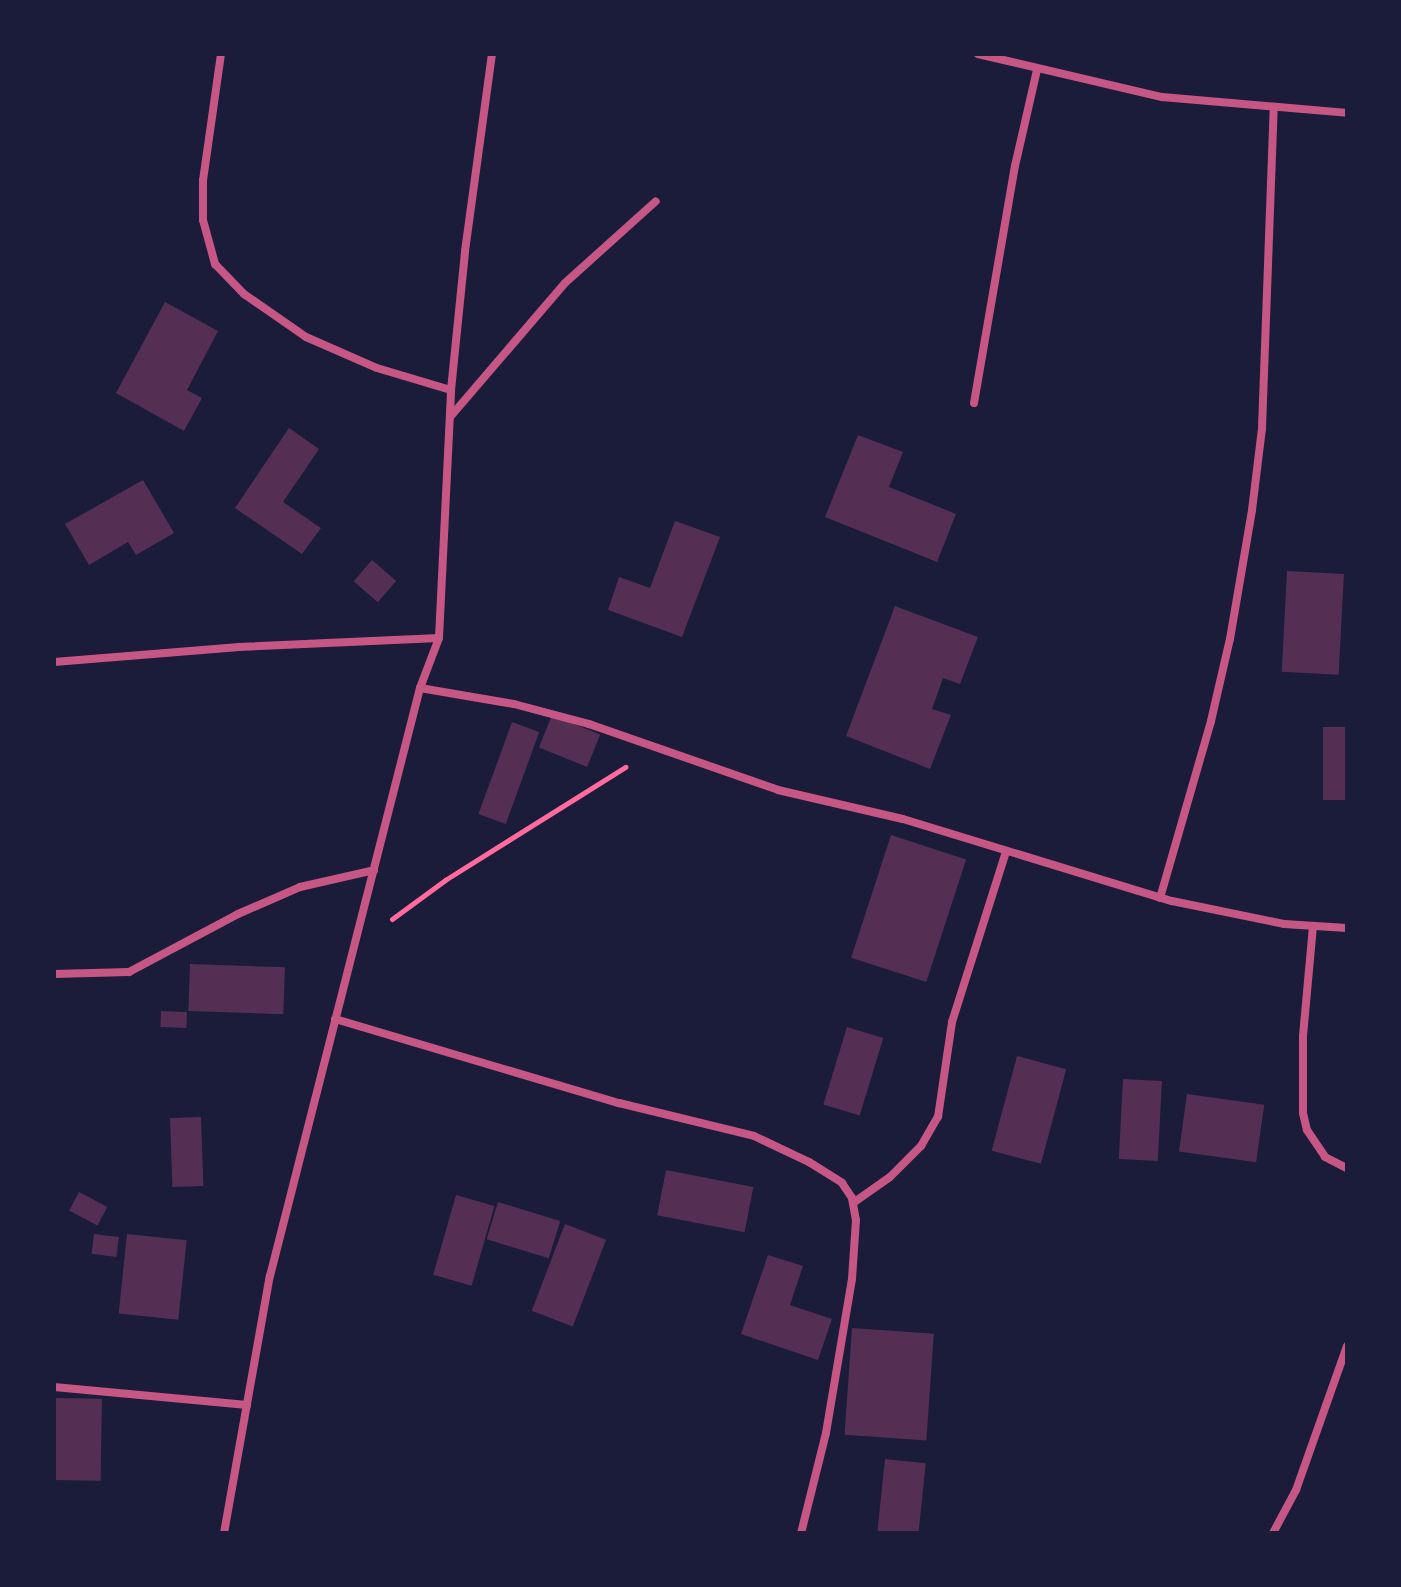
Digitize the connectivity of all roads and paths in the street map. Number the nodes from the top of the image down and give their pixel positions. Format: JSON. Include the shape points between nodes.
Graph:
{"nodes":[{"id":1,"x":221,"y":54,"type":"edge"},
{"id":2,"x":492,"y":54,"type":"edge"},
{"id":3,"x":978,"y":54,"type":"edge"},
{"id":4,"x":1037,"y":70,"type":"junction"},
{"id":5,"x":1274,"y":107,"type":"junction"},
{"id":6,"x":1347,"y":113,"type":"edge"},
{"id":7,"x":656,"y":201,"type":"dead end"},
{"id":8,"x":451,"y":390,"type":"junction"},
{"id":9,"x":974,"y":403,"type":"dead end"},
{"id":10,"x":451,"y":416,"type":"junction"},
{"id":11,"x":439,"y":638,"type":"junction"},
{"id":12,"x":54,"y":662,"type":"edge"},
{"id":13,"x":420,"y":688,"type":"junction"},
{"id":14,"x":655,"y":749,"type":"junction"},
{"id":15,"x":1006,"y":852,"type":"junction"},
{"id":16,"x":374,"y":870,"type":"junction"},
{"id":17,"x":1160,"y":898,"type":"junction"},
{"id":18,"x":1313,"y":926,"type":"junction"},
{"id":19,"x":1347,"y":928,"type":"edge"},
{"id":20,"x":353,"y":949,"type":"junction"},
{"id":21,"x":54,"y":974,"type":"edge"},
{"id":22,"x":335,"y":1019,"type":"junction"},
{"id":23,"x":1347,"y":1168,"type":"edge"},
{"id":24,"x":853,"y":1203,"type":"junction"},
{"id":25,"x":1347,"y":1346,"type":"edge"},
{"id":26,"x":54,"y":1387,"type":"edge"},
{"id":27,"x":247,"y":1405,"type":"junction"},
{"id":28,"x":224,"y":1533,"type":"edge"},
{"id":29,"x":801,"y":1533,"type":"edge"},
{"id":30,"x":1273,"y":1533,"type":"edge"}],
"edges":[{"from":1,"to":8,"type":"street","via":[[203,180],[203,220],[215,264],[244,294],[306,337],[377,368]]},
{"from":2,"to":8,"type":"street"},
{"from":3,"to":4,"type":"street"},
{"from":4,"to":5,"type":"street","via":[[1162,97]]},
{"from":4,"to":9,"type":"street"},
{"from":5,"to":6,"type":"street"},
{"from":5,"to":17,"type":"street","via":[[1262,428],[1252,510],[1211,721]]},
{"from":7,"to":10,"type":"street","via":[[565,283]]},
{"from":8,"to":10,"type":"street"},
{"from":10,"to":11,"type":"street"},
{"from":11,"to":12,"type":"street"},
{"from":11,"to":13,"type":"street"},
{"from":13,"to":14,"type":"street","via":[[514,704]]},
{"from":13,"to":16,"type":"street"},
{"from":14,"to":15,"type":"street","via":[[778,790],[903,819]]},
{"from":14,"to":20,"type":"path","via":[[445,880]]},
{"from":15,"to":17,"type":"street"},
{"from":15,"to":24,"type":"street","via":[[952,1022],[938,1117],[921,1146]]},
{"from":16,"to":20,"type":"street"},
{"from":16,"to":21,"type":"street","via":[[300,887],[129,972]]},
{"from":17,"to":18,"type":"street"},
{"from":18,"to":19,"type":"street"},
{"from":18,"to":23,"type":"street","via":[[1303,1036],[1303,1113],[1307,1130],[1325,1157]]},
{"from":20,"to":22,"type":"street"},
{"from":22,"to":24,"type":"street","via":[[619,1103],[754,1136],[842,1183]]},
{"from":22,"to":27,"type":"street","via":[[270,1276]]},
{"from":24,"to":29,"type":"street","via":[[852,1279],[826,1433]]},
{"from":25,"to":30,"type":"street","via":[[1296,1490]]},
{"from":26,"to":27,"type":"street"},
{"from":27,"to":28,"type":"street"}]}
